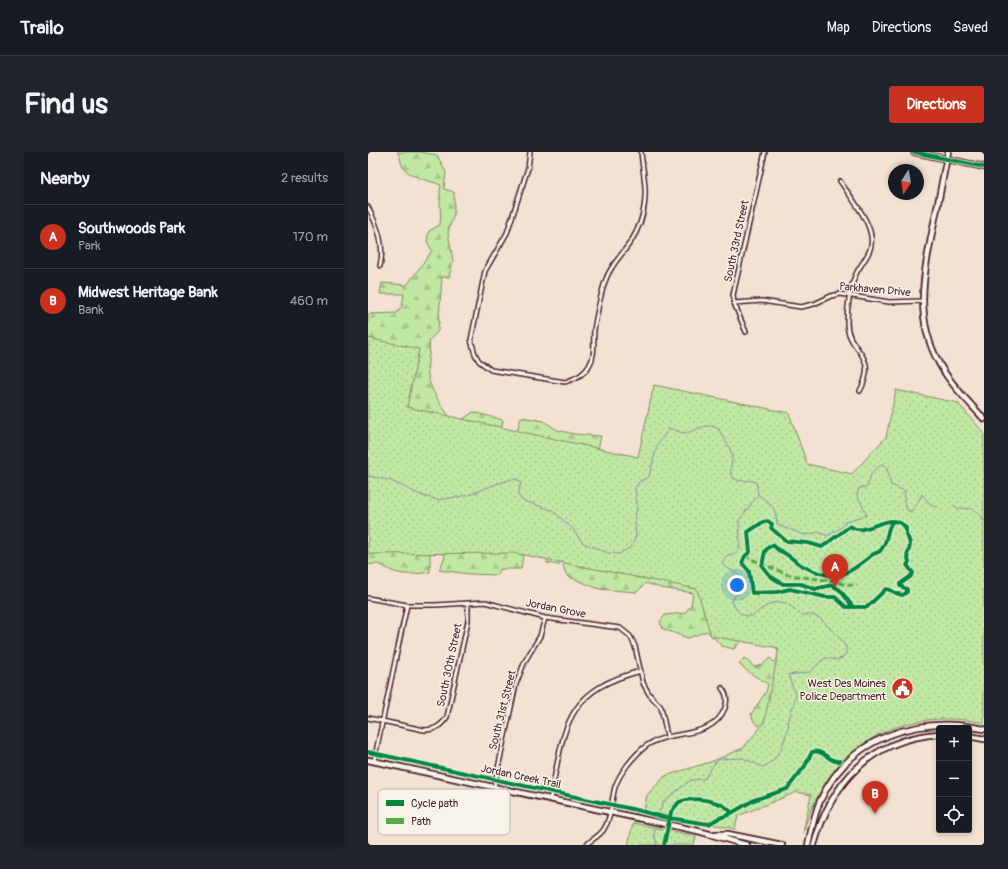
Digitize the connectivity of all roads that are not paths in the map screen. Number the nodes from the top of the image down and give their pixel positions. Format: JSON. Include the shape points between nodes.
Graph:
{"nodes":[{"id":1,"x":530,"y":152,"type":"edge"},
{"id":2,"x":641,"y":152,"type":"edge"},
{"id":3,"x":765,"y":152,"type":"edge"},
{"id":4,"x":914,"y":152,"type":"edge"},
{"id":5,"x":948,"y":152,"type":"edge"},
{"id":6,"x":947,"y":159,"type":"junction"},
{"id":7,"x":984,"y":167,"type":"edge"},
{"id":8,"x":840,"y":180,"type":"dead end"},
{"id":9,"x":368,"y":207,"type":"edge"},
{"id":10,"x":380,"y":266,"type":"dead end"},
{"id":11,"x":851,"y":295,"type":"junction"},
{"id":12,"x":922,"y":301,"type":"junction"},
{"id":13,"x":734,"y":303,"type":"junction"},
{"id":14,"x":746,"y":332,"type":"dead end"},
{"id":15,"x":860,"y":391,"type":"dead end"},
{"id":16,"x":984,"y":419,"type":"edge"},
{"id":17,"x":368,"y":598,"type":"edge"},
{"id":18,"x":468,"y":604,"type":"junction"},
{"id":19,"x":407,"y":605,"type":"junction"},
{"id":20,"x":545,"y":618,"type":"junction"},
{"id":21,"x":641,"y":671,"type":"junction"},
{"id":22,"x":722,"y":688,"type":"dead end"},
{"id":23,"x":368,"y":718,"type":"edge"},
{"id":24,"x":383,"y":721,"type":"junction"},
{"id":25,"x":984,"y":729,"type":"edge"},
{"id":26,"x":936,"y":735,"type":"edge"},
{"id":27,"x":667,"y":736,"type":"junction"},
{"id":28,"x":972,"y":737,"type":"edge"},
{"id":29,"x":984,"y":739,"type":"edge"},
{"id":30,"x":368,"y":760,"type":"edge"},
{"id":31,"x":374,"y":761,"type":"junction"},
{"id":32,"x":494,"y":787,"type":"junction"},
{"id":33,"x":503,"y":789,"type":"edge"},
{"id":34,"x":510,"y":790,"type":"edge"},
{"id":35,"x":550,"y":799,"type":"junction"},
{"id":36,"x":610,"y":812,"type":"junction"},
{"id":37,"x":713,"y":834,"type":"junction"},
{"id":38,"x":586,"y":845,"type":"edge"},
{"id":39,"x":747,"y":845,"type":"edge"},
{"id":40,"x":782,"y":845,"type":"edge"},
{"id":41,"x":808,"y":845,"type":"edge"},
{"id":42,"x":814,"y":845,"type":"edge"}],
"edges":[{"from":1,"to":2,"type":"street","via":[[528,168],[507,233],[485,271],[471,333],[479,361],[491,370],[565,382],[583,374],[589,366],[594,353],[596,318],[605,280],[635,233],[643,214],[646,182]]},
{"from":3,"to":13,"type":"street","name":"South 33rd Street","via":[[733,295]]},
{"from":4,"to":6,"type":"main road"},
{"from":5,"to":6,"type":"main road"},
{"from":6,"to":7,"type":"main road"},
{"from":6,"to":12,"type":"main road","via":[[924,276]]},
{"from":8,"to":11,"type":"street","via":[[872,238],[870,249],[857,272]]},
{"from":9,"to":10,"type":"street","via":[[382,243]]},
{"from":11,"to":12,"type":"street","name":"Parkhaven Drive","via":[[889,302]]},
{"from":11,"to":13,"type":"street","name":"Parkhaven Drive","via":[[836,294],[802,307],[762,300]]},
{"from":11,"to":15,"type":"street","via":[[847,327],[867,368],[867,378]]},
{"from":12,"to":16,"type":"main road","via":[[927,333],[940,366]]},
{"from":13,"to":14,"type":"street","name":"South 33rd Street"},
{"from":17,"to":19,"type":"street","name":"Jordan Grove"},
{"from":18,"to":19,"type":"street","name":"Jordan Grove"},
{"from":18,"to":20,"type":"street","name":"Jordan Grove","via":[[485,602]]},
{"from":18,"to":24,"type":"street","name":"South 30th Street","via":[[468,621],[447,717],[438,727],[424,730]]},
{"from":19,"to":24,"type":"street"},
{"from":20,"to":21,"type":"street","name":"Jordan Grove","via":[[614,626],[624,630],[635,646]]},
{"from":20,"to":32,"type":"street","name":"South 31st Street","via":[[540,636],[525,661],[516,684]]},
{"from":21,"to":27,"type":"street","name":"Jordan Grove","via":[[645,689],[658,702],[663,712]]},
{"from":21,"to":35,"type":"street","via":[[607,681],[592,691],[577,707],[563,736]]},
{"from":22,"to":27,"type":"street","via":[[726,692],[727,703],[721,716],[713,724],[698,731]]},
{"from":23,"to":24,"type":"street"},
{"from":24,"to":31,"type":"street"},
{"from":25,"to":41,"type":"main road","via":[[950,724],[924,725],[899,731],[869,746],[846,765],[827,788],[817,809]]},
{"from":26,"to":42,"type":"main road","via":[[902,741],[883,749],[860,765],[843,782],[832,800]]},
{"from":27,"to":36,"type":"street","via":[[646,746],[629,764],[615,786]]},
{"from":28,"to":29,"type":"main road"},
{"from":30,"to":31,"type":"main road"},
{"from":31,"to":32,"type":"main road"},
{"from":32,"to":33,"type":"main road"},
{"from":34,"to":35,"type":"main road"},
{"from":35,"to":36,"type":"main road"},
{"from":36,"to":37,"type":"main road"},
{"from":36,"to":38,"type":"street","via":[[602,833]]},
{"from":37,"to":39,"type":"main road"},
{"from":37,"to":40,"type":"main road","via":[[728,834]]}]}
